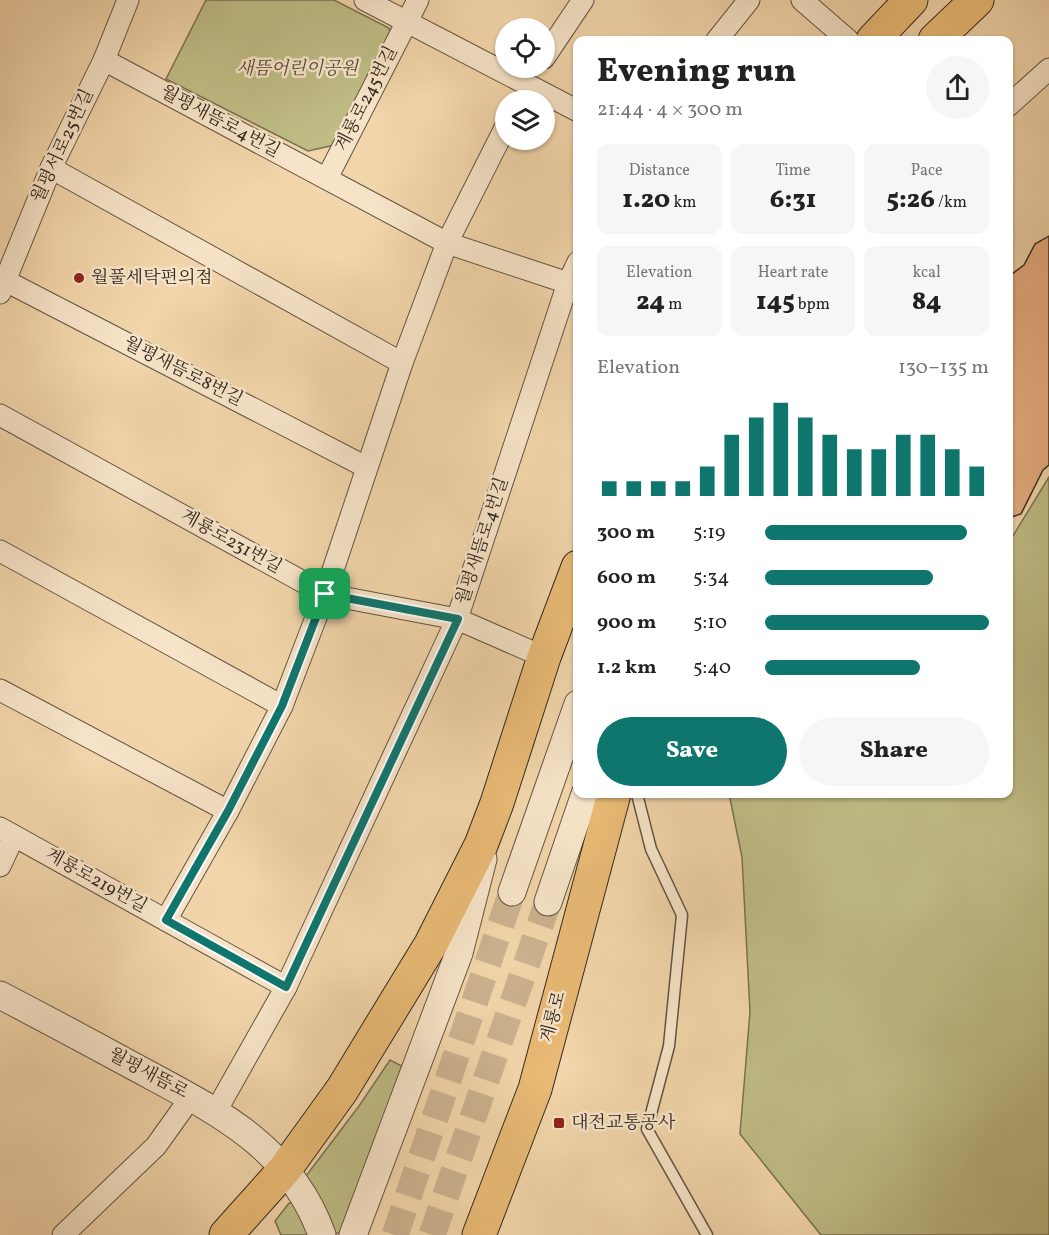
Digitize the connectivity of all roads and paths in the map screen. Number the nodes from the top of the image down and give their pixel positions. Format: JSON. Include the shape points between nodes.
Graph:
{"nodes":[{"id":1,"x":128,"y":0,"type":"edge"},
{"id":2,"x":365,"y":0,"type":"edge"},
{"id":3,"x":418,"y":0,"type":"edge"},
{"id":4,"x":583,"y":0,"type":"edge"},
{"id":5,"x":749,"y":0,"type":"edge"},
{"id":6,"x":802,"y":0,"type":"edge"},
{"id":7,"x":911,"y":0,"type":"edge"},
{"id":8,"x":977,"y":0,"type":"edge"},
{"id":9,"x":408,"y":21,"type":"junction"},
{"id":10,"x":720,"y":36,"type":"edge"},
{"id":11,"x":843,"y":36,"type":"edge"},
{"id":12,"x":877,"y":36,"type":"edge"},
{"id":13,"x":939,"y":36,"type":"edge"},
{"id":14,"x":555,"y":42,"type":"edge"},
{"id":15,"x":104,"y":60,"type":"junction"},
{"id":16,"x":1049,"y":69,"type":"edge"},
{"id":17,"x":528,"y":84,"type":"edge"},
{"id":18,"x":1013,"y":101,"type":"edge"},
{"id":19,"x":573,"y":108,"type":"edge"},
{"id":20,"x":495,"y":148,"type":"edge"},
{"id":21,"x":51,"y":168,"type":"junction"},
{"id":22,"x":327,"y":178,"type":"junction"},
{"id":23,"x":447,"y":243,"type":"junction"},
{"id":24,"x":573,"y":272,"type":"edge"},
{"id":25,"x":568,"y":283,"type":"junction"},
{"id":26,"x":2,"y":284,"type":"edge"},
{"id":27,"x":402,"y":363,"type":"junction"},
{"id":28,"x":0,"y":416,"type":"edge"},
{"id":29,"x":366,"y":467,"type":"junction"},
{"id":30,"x":0,"y":551,"type":"edge"},
{"id":31,"x":573,"y":580,"type":"edge"},
{"id":32,"x":325,"y":594,"type":"junction"},
{"id":33,"x":458,"y":619,"type":"junction"},
{"id":34,"x":544,"y":657,"type":"junction"},
{"id":35,"x":0,"y":690,"type":"edge"},
{"id":36,"x":282,"y":706,"type":"junction"},
{"id":37,"x":573,"y":718,"type":"edge"},
{"id":38,"x":584,"y":798,"type":"edge"},
{"id":39,"x":613,"y":798,"type":"edge"},
{"id":40,"x":639,"y":798,"type":"edge"},
{"id":41,"x":497,"y":803,"type":"junction"},
{"id":42,"x":228,"y":811,"type":"junction"},
{"id":43,"x":7,"y":832,"type":"edge"},
{"id":44,"x":0,"y":866,"type":"edge"},
{"id":45,"x":512,"y":892,"type":"tunnel mouth"},
{"id":46,"x":548,"y":902,"type":"tunnel mouth"},
{"id":47,"x":166,"y":920,"type":"junction"},
{"id":48,"x":286,"y":987,"type":"junction"},
{"id":49,"x":0,"y":995,"type":"edge"},
{"id":50,"x":191,"y":1097,"type":"junction"},
{"id":51,"x":216,"y":1112,"type":"junction"},
{"id":52,"x":285,"y":1169,"type":"junction"},
{"id":53,"x":63,"y":1235,"type":"edge"},
{"id":54,"x":226,"y":1235,"type":"edge"},
{"id":55,"x":322,"y":1235,"type":"edge"},
{"id":56,"x":353,"y":1235,"type":"edge"},
{"id":57,"x":479,"y":1235,"type":"edge"},
{"id":58,"x":707,"y":1235,"type":"edge"}],
"edges":[{"from":1,"to":15,"type":"street","name":"월평서로25번길"},
{"from":2,"to":9,"type":"street"},
{"from":3,"to":9,"type":"street","name":"계룡로245번길"},
{"from":4,"to":14,"type":"street"},
{"from":5,"to":10,"type":"street"},
{"from":6,"to":11,"type":"street"},
{"from":7,"to":12,"type":"main road"},
{"from":8,"to":13,"type":"main road"},
{"from":9,"to":17,"type":"street"},
{"from":9,"to":22,"type":"street","name":"계룡로245번길"},
{"from":15,"to":21,"type":"street","name":"월평서로25번길"},
{"from":15,"to":22,"type":"street","name":"월평새뜸로4번길"},
{"from":16,"to":18,"type":"street"},
{"from":17,"to":19,"type":"street"},
{"from":20,"to":23,"type":"street"},
{"from":21,"to":26,"type":"street","name":"월평서로25번길"},
{"from":21,"to":27,"type":"street"},
{"from":22,"to":23,"type":"street","name":"월평새뜸로4번길"},
{"from":23,"to":25,"type":"street","name":"월평새뜸로4번길"},
{"from":23,"to":27,"type":"street"},
{"from":24,"to":25,"type":"street","name":"월평새뜸로4번길"},
{"from":25,"to":33,"type":"street","name":"월평새뜸로4번길"},
{"from":26,"to":29,"type":"street","name":"월평새뜸로8번길"},
{"from":27,"to":29,"type":"street"},
{"from":28,"to":32,"type":"street","name":"계룡로231번길"},
{"from":29,"to":32,"type":"street"},
{"from":30,"to":36,"type":"street"},
{"from":31,"to":34,"type":"main road"},
{"from":32,"to":33,"type":"street","name":"계룡로231번길"},
{"from":32,"to":36,"type":"street"},
{"from":33,"to":34,"type":"street","name":"계룡로231번길"},
{"from":33,"to":48,"type":"street","name":"월평새뜸로4번길"},
{"from":34,"to":41,"type":"main road"},
{"from":35,"to":42,"type":"street"},
{"from":36,"to":42,"type":"street"},
{"from":37,"to":45,"type":"street"},
{"from":38,"to":46,"type":"street"},
{"from":39,"to":57,"type":"main road","name":"계룡로","via":[[535,1089]]},
{"from":40,"to":58,"type":"lane","via":[[651,849],[682,915],[669,1046],[647,1130]]},
{"from":41,"to":52,"type":"main road","via":[[481,845],[431,944],[342,1090]]},
{"from":41,"to":56,"type":"street","via":[[459,953]]},
{"from":42,"to":47,"type":"street"},
{"from":43,"to":44,"type":"street"},
{"from":43,"to":47,"type":"street","name":"계룡로219번길"},
{"from":47,"to":48,"type":"street","name":"계룡로219번길"},
{"from":48,"to":51,"type":"street","name":"월평새뜸로4번길"},
{"from":49,"to":50,"type":"street","name":"월평새뜸로"},
{"from":50,"to":51,"type":"street","name":"월평새뜸로"},
{"from":50,"to":53,"type":"street","via":[[156,1146]]},
{"from":51,"to":52,"type":"street","name":"월평새뜸로","via":[[253,1136]]},
{"from":52,"to":54,"type":"main road"},
{"from":52,"to":55,"type":"street","name":"월평새뜸로","via":[[301,1191]]}]}
